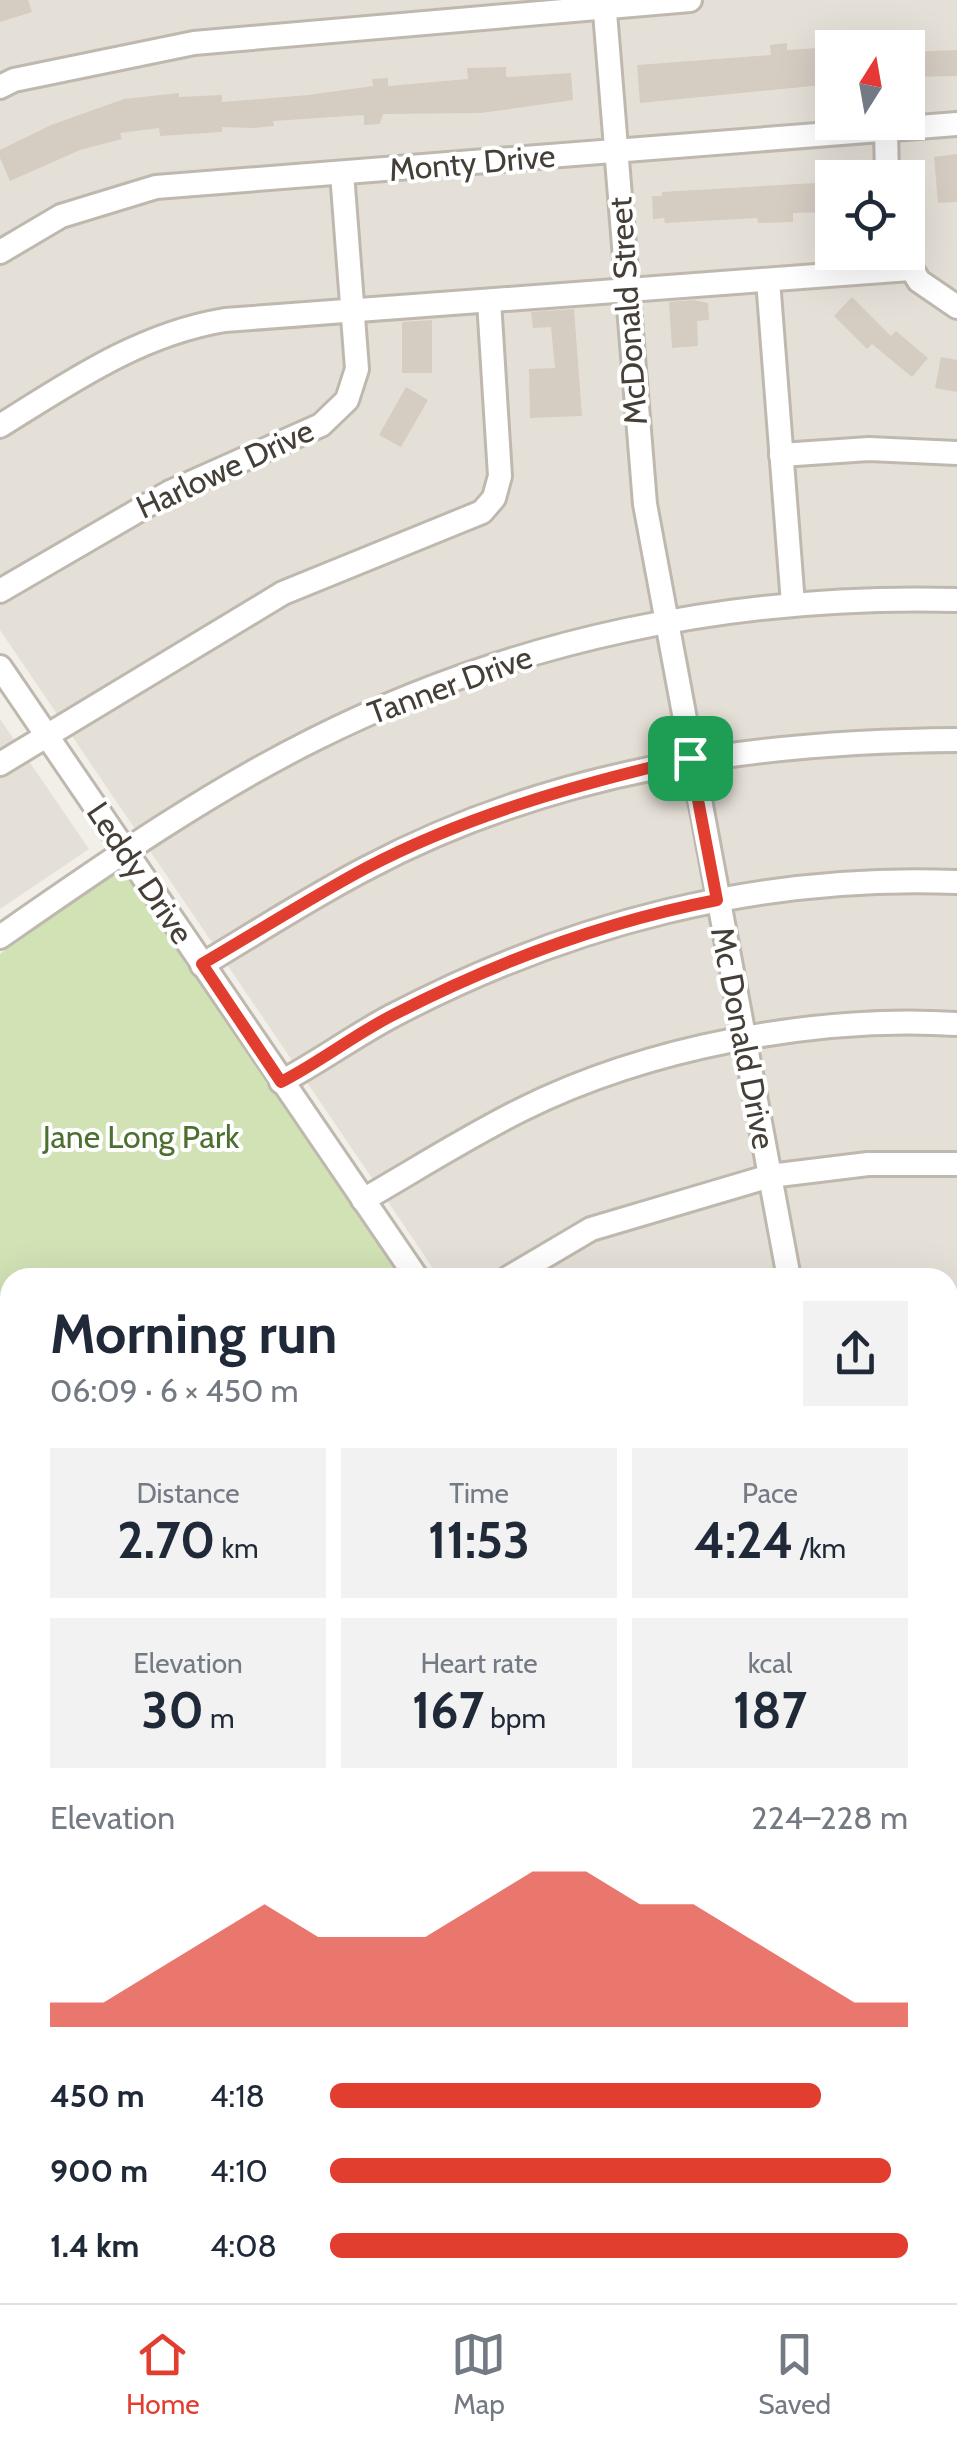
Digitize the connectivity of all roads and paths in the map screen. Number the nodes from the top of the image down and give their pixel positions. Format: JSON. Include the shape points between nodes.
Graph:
{"nodes":[{"id":1,"x":690,"y":0,"type":"edge"},
{"id":2,"x":604,"y":3,"type":"edge"},
{"id":3,"x":0,"y":88,"type":"edge"},
{"id":4,"x":957,"y":124,"type":"edge"},
{"id":5,"x":925,"y":126,"type":"edge"},
{"id":6,"x":815,"y":135,"type":"edge"},
{"id":7,"x":617,"y":152,"type":"junction"},
{"id":8,"x":342,"y":173,"type":"junction"},
{"id":9,"x":0,"y":252,"type":"edge"},
{"id":10,"x":836,"y":270,"type":"edge"},
{"id":11,"x":916,"y":270,"type":"edge"},
{"id":12,"x":768,"y":280,"type":"junction"},
{"id":13,"x":626,"y":290,"type":"junction"},
{"id":14,"x":489,"y":301,"type":"junction"},
{"id":15,"x":957,"y":307,"type":"edge"},
{"id":16,"x":353,"y":312,"type":"junction"},
{"id":17,"x":0,"y":426,"type":"edge"},
{"id":18,"x":957,"y":454,"type":"edge"},
{"id":19,"x":781,"y":455,"type":"junction"},
{"id":20,"x":0,"y":592,"type":"edge"},
{"id":21,"x":957,"y":600,"type":"edge"},
{"id":22,"x":793,"y":604,"type":"junction"},
{"id":23,"x":664,"y":622,"type":"junction"},
{"id":24,"x":0,"y":666,"type":"edge"},
{"id":25,"x":45,"y":733,"type":"junction"},
{"id":26,"x":957,"y":740,"type":"edge"},
{"id":27,"x":690,"y":758,"type":"junction"},
{"id":28,"x":0,"y":764,"type":"edge"},
{"id":29,"x":125,"y":850,"type":"junction"},
{"id":30,"x":957,"y":882,"type":"edge"},
{"id":31,"x":717,"y":900,"type":"junction"},
{"id":32,"x":0,"y":937,"type":"edge"},
{"id":33,"x":202,"y":964,"type":"junction"},
{"id":34,"x":957,"y":1024,"type":"edge"},
{"id":35,"x":743,"y":1038,"type":"junction"},
{"id":36,"x":281,"y":1082,"type":"junction"},
{"id":37,"x":957,"y":1164,"type":"edge"},
{"id":38,"x":770,"y":1176,"type":"junction"},
{"id":39,"x":363,"y":1200,"type":"junction"},
{"id":40,"x":409,"y":1268,"type":"edge"},
{"id":41,"x":525,"y":1268,"type":"edge"},
{"id":42,"x":787,"y":1268,"type":"edge"}],
"edges":[{"from":1,"to":2,"type":"street"},
{"from":2,"to":3,"type":"street","via":[[194,43]]},
{"from":2,"to":7,"type":"street","name":"McDonald Street"},
{"from":4,"to":5,"type":"street","name":"Monty Drive"},
{"from":6,"to":7,"type":"street","name":"Monty Drive"},
{"from":7,"to":8,"type":"street","name":"Monty Drive"},
{"from":7,"to":13,"type":"street","name":"McDonald Street"},
{"from":8,"to":9,"type":"street","name":"Monty Drive","via":[[156,187],[61,216]]},
{"from":8,"to":16,"type":"street","name":"Harlowe Drive"},
{"from":10,"to":12,"type":"street"},
{"from":11,"to":15,"type":"street"},
{"from":12,"to":13,"type":"street"},
{"from":12,"to":19,"type":"street"},
{"from":13,"to":14,"type":"street"},
{"from":13,"to":23,"type":"street","name":"McDonald Street","via":[[644,504]]},
{"from":14,"to":16,"type":"street"},
{"from":14,"to":25,"type":"street","via":[[500,476],[482,512],[284,593]]},
{"from":16,"to":17,"type":"street","via":[[178,327]]},
{"from":16,"to":20,"type":"street","name":"Harlowe Drive","via":[[355,383],[328,421],[170,492]]},
{"from":18,"to":19,"type":"street"},
{"from":19,"to":22,"type":"street"},
{"from":21,"to":22,"type":"street","name":"Tanner Drive"},
{"from":22,"to":23,"type":"street","name":"Tanner Drive"},
{"from":23,"to":27,"type":"street","name":"Mc Donald Drive"},
{"from":23,"to":29,"type":"street","name":"Tanner Drive","via":[[560,645],[390,704],[244,777]]},
{"from":24,"to":25,"type":"street","name":"Leddy Drive"},
{"from":25,"to":28,"type":"street"},
{"from":25,"to":29,"type":"street","name":"Leddy Drive"},
{"from":26,"to":27,"type":"street","via":[[850,741]]},
{"from":27,"to":31,"type":"street","name":"Mc Donald Drive"},
{"from":27,"to":33,"type":"street","via":[[482,817],[368,867]]},
{"from":29,"to":32,"type":"street","name":"Tanner Drive"},
{"from":29,"to":33,"type":"street","name":"Leddy Drive"},
{"from":30,"to":31,"type":"street","via":[[852,883]]},
{"from":31,"to":35,"type":"street","name":"Mc Donald Drive"},
{"from":31,"to":36,"type":"street","via":[[509,960],[389,1017]]},
{"from":33,"to":36,"type":"street","name":"Leddy Drive"},
{"from":34,"to":35,"type":"street","via":[[863,1025]]},
{"from":35,"to":38,"type":"street","name":"Mc Donald Drive"},
{"from":35,"to":39,"type":"street","via":[[522,1109]]},
{"from":36,"to":39,"type":"street","name":"Leddy Drive"},
{"from":37,"to":38,"type":"street","via":[[868,1164]]},
{"from":38,"to":41,"type":"street","via":[[592,1229]]},
{"from":38,"to":42,"type":"street","name":"Mc Donald Drive"},
{"from":39,"to":40,"type":"street","name":"Leddy Drive"}]}
